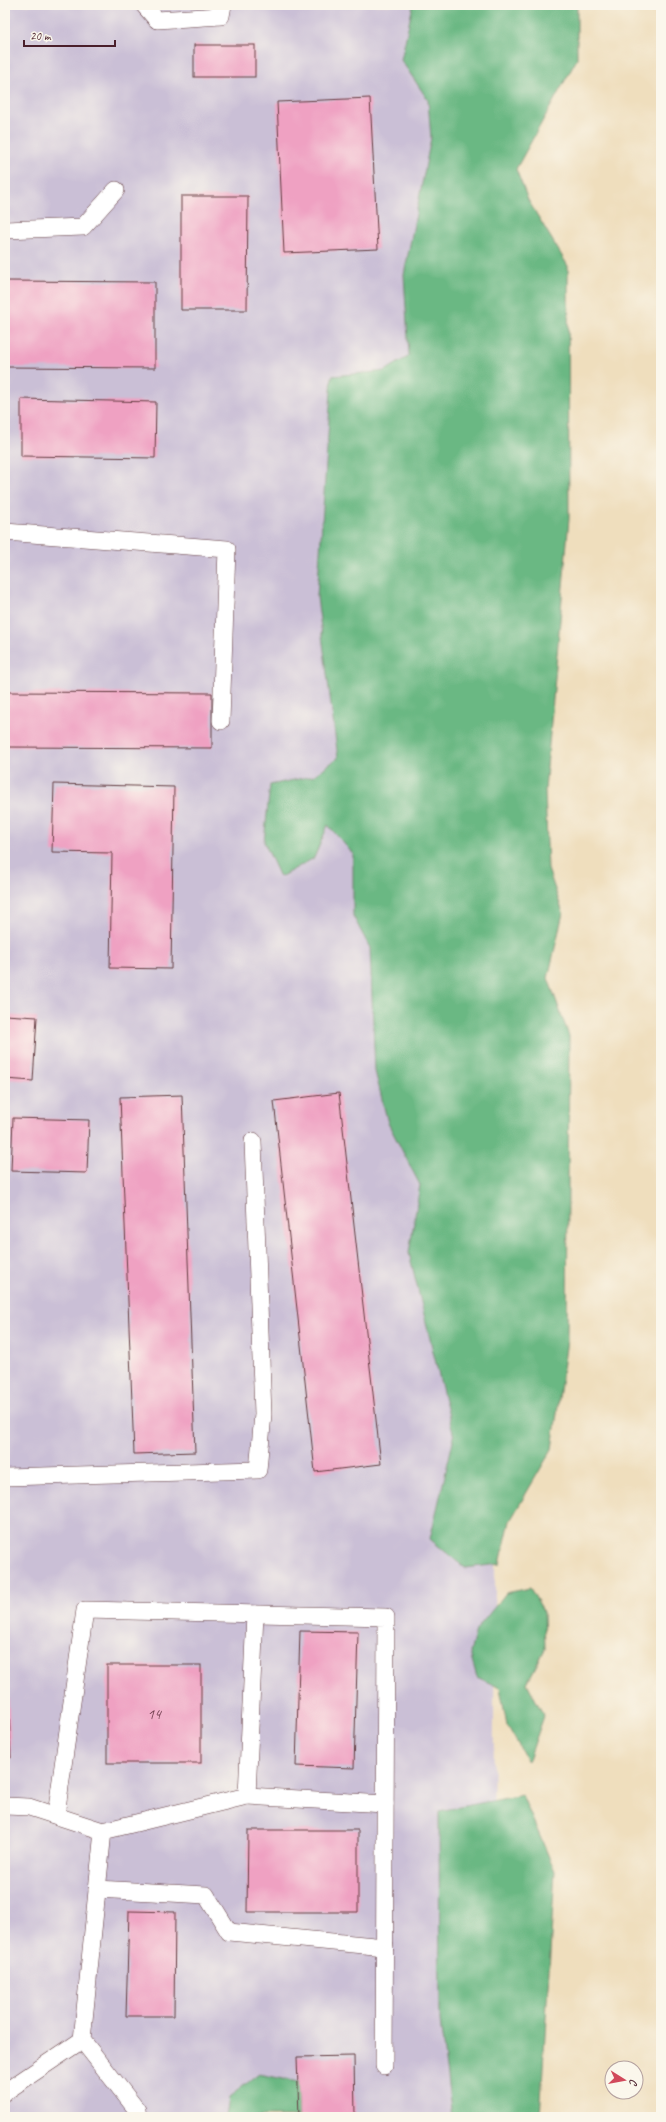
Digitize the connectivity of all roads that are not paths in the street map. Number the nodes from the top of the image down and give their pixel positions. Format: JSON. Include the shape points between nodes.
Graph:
{"nodes":[{"id":1,"x":144,"y":5,"type":"edge"},
{"id":2,"x":223,"y":5,"type":"edge"},
{"id":3,"x":116,"y":190,"type":"dead end"},
{"id":4,"x":5,"y":230,"type":"edge"},
{"id":5,"x":5,"y":532,"type":"edge"},
{"id":6,"x":221,"y":721,"type":"dead end"},
{"id":7,"x":253,"y":1141,"type":"dead end"},
{"id":8,"x":5,"y":1476,"type":"edge"},
{"id":9,"x":255,"y":1614,"type":"junction"},
{"id":10,"x":247,"y":1796,"type":"junction"},
{"id":11,"x":385,"y":1804,"type":"junction"},
{"id":12,"x":5,"y":1806,"type":"edge"},
{"id":13,"x":56,"y":1815,"type":"junction"},
{"id":14,"x":103,"y":1831,"type":"junction"},
{"id":15,"x":97,"y":1889,"type":"junction"},
{"id":16,"x":385,"y":1947,"type":"junction"},
{"id":17,"x":82,"y":2040,"type":"junction"},
{"id":18,"x":384,"y":2066,"type":"dead end"},
{"id":19,"x":5,"y":2092,"type":"edge"},
{"id":20,"x":138,"y":2117,"type":"edge"}],
"edges":[{"from":1,"to":2,"type":"lane","via":[[157,20],[222,16]]},
{"from":3,"to":4,"type":"lane","via":[[83,227]]},
{"from":5,"to":6,"type":"lane","via":[[227,549]]},
{"from":7,"to":8,"type":"lane","via":[[263,1414],[258,1470]]},
{"from":9,"to":10,"type":"lane"},
{"from":9,"to":11,"type":"lane","via":[[386,1617]]},
{"from":9,"to":13,"type":"lane","via":[[85,1610]]},
{"from":10,"to":11,"type":"lane"},
{"from":10,"to":14,"type":"lane"},
{"from":11,"to":16,"type":"lane"},
{"from":12,"to":13,"type":"lane","via":[[29,1807]]},
{"from":13,"to":14,"type":"lane"},
{"from":14,"to":15,"type":"lane"},
{"from":15,"to":16,"type":"lane","via":[[206,1895],[229,1932]]},
{"from":15,"to":17,"type":"lane"},
{"from":16,"to":18,"type":"lane"},
{"from":17,"to":19,"type":"lane"},
{"from":17,"to":20,"type":"lane","via":[[137,2110]]}]}
